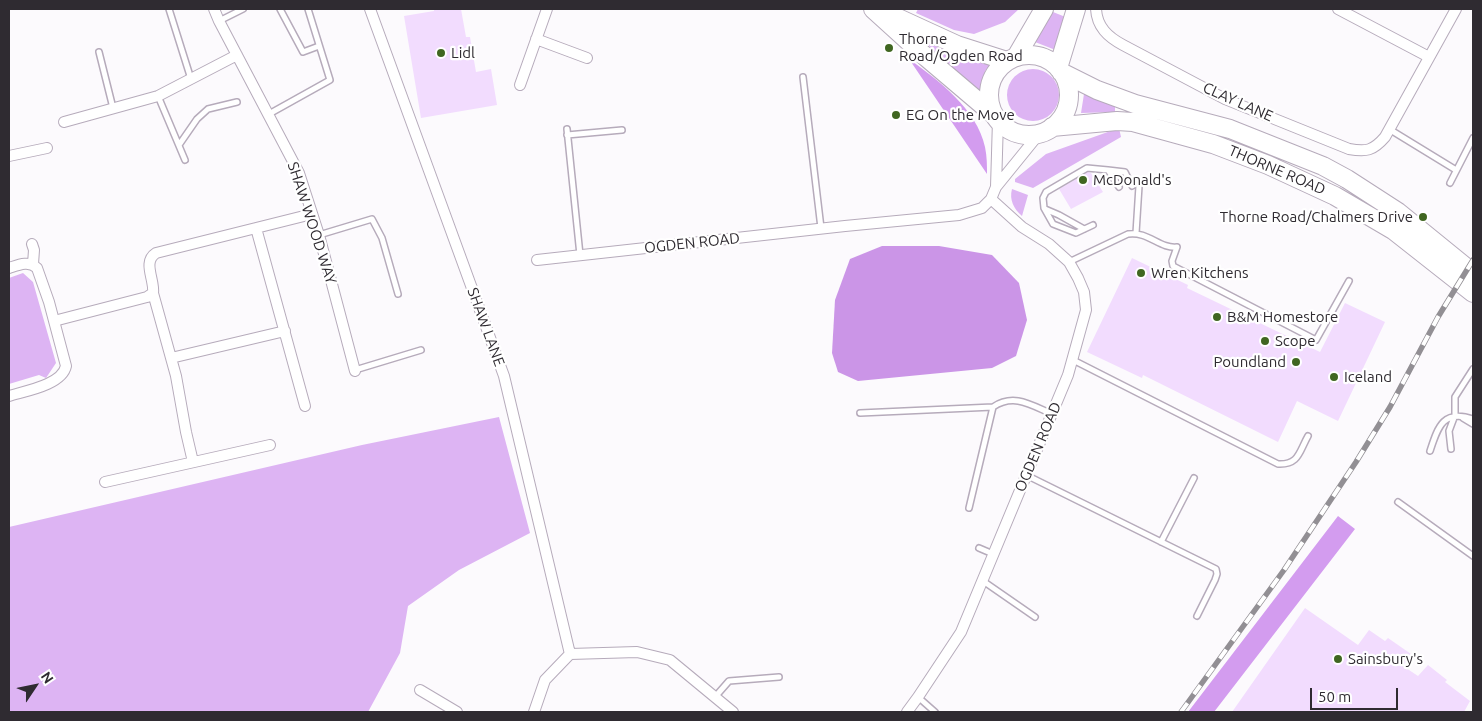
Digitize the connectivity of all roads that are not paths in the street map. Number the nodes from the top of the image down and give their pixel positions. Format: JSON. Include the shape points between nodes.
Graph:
{"nodes":[{"id":1,"x":169,"y":9,"type":"edge"},
{"id":2,"x":214,"y":9,"type":"edge"},
{"id":3,"x":243,"y":9,"type":"edge"},
{"id":4,"x":280,"y":9,"type":"edge"},
{"id":5,"x":308,"y":9,"type":"edge"},
{"id":6,"x":370,"y":9,"type":"edge"},
{"id":7,"x":547,"y":9,"type":"edge"},
{"id":8,"x":873,"y":9,"type":"edge"},
{"id":9,"x":877,"y":9,"type":"edge"},
{"id":10,"x":1044,"y":9,"type":"edge"},
{"id":11,"x":1076,"y":9,"type":"edge"},
{"id":12,"x":1096,"y":9,"type":"edge"},
{"id":13,"x":1338,"y":9,"type":"edge"},
{"id":14,"x":1456,"y":9,"type":"edge"},
{"id":15,"x":219,"y":21,"type":"junction"},
{"id":16,"x":536,"y":39,"type":"junction"},
{"id":17,"x":319,"y":46,"type":"junction"},
{"id":18,"x":98,"y":52,"type":"dead end"},
{"id":19,"x":237,"y":55,"type":"junction"},
{"id":20,"x":1429,"y":57,"type":"junction"},
{"id":21,"x":586,"y":58,"type":"dead end"},
{"id":22,"x":1011,"y":59,"type":"junction"},
{"id":23,"x":1060,"y":70,"type":"junction"},
{"id":24,"x":803,"y":77,"type":"dead end"},
{"id":25,"x":191,"y":79,"type":"junction"},
{"id":26,"x":520,"y":85,"type":"dead end"},
{"id":27,"x":158,"y":96,"type":"junction"},
{"id":28,"x":237,"y":102,"type":"dead end"},
{"id":29,"x":113,"y":108,"type":"junction"},
{"id":30,"x":269,"y":114,"type":"junction"},
{"id":31,"x":995,"y":117,"type":"junction"},
{"id":32,"x":64,"y":122,"type":"dead end"},
{"id":33,"x":1391,"y":126,"type":"junction"},
{"id":34,"x":622,"y":130,"type":"dead end"},
{"id":35,"x":1046,"y":131,"type":"junction"},
{"id":36,"x":1473,"y":138,"type":"edge"},
{"id":37,"x":179,"y":145,"type":"junction"},
{"id":38,"x":47,"y":148,"type":"dead end"},
{"id":39,"x":9,"y":156,"type":"edge"},
{"id":40,"x":185,"y":160,"type":"dead end"},
{"id":41,"x":1108,"y":170,"type":"junction"},
{"id":42,"x":1456,"y":170,"type":"junction"},
{"id":43,"x":1450,"y":184,"type":"dead end"},
{"id":44,"x":1132,"y":186,"type":"dead end"},
{"id":45,"x":1139,"y":186,"type":"dead end"},
{"id":46,"x":996,"y":187,"type":"junction"},
{"id":47,"x":1119,"y":187,"type":"dead end"},
{"id":48,"x":991,"y":199,"type":"junction"},
{"id":49,"x":1044,"y":208,"type":"junction"},
{"id":50,"x":312,"y":214,"type":"junction"},
{"id":51,"x":1092,"y":225,"type":"dead end"},
{"id":52,"x":256,"y":228,"type":"junction"},
{"id":53,"x":821,"y":228,"type":"junction"},
{"id":54,"x":1084,"y":229,"type":"junction"},
{"id":55,"x":1136,"y":233,"type":"junction"},
{"id":56,"x":319,"y":235,"type":"junction"},
{"id":57,"x":32,"y":244,"type":"dead end"},
{"id":58,"x":580,"y":255,"type":"junction"},
{"id":59,"x":537,"y":260,"type":"dead end"},
{"id":60,"x":1069,"y":262,"type":"junction"},
{"id":61,"x":33,"y":264,"type":"junction"},
{"id":62,"x":9,"y":268,"type":"edge"},
{"id":63,"x":1473,"y":273,"type":"edge"},
{"id":64,"x":1350,"y":281,"type":"dead end"},
{"id":65,"x":154,"y":293,"type":"junction"},
{"id":66,"x":1473,"y":293,"type":"edge"},
{"id":67,"x":398,"y":294,"type":"dead end"},
{"id":68,"x":54,"y":321,"type":"junction"},
{"id":69,"x":285,"y":331,"type":"junction"},
{"id":70,"x":421,"y":350,"type":"dead end"},
{"id":71,"x":171,"y":358,"type":"junction"},
{"id":72,"x":1072,"y":359,"type":"junction"},
{"id":73,"x":1473,"y":369,"type":"edge"},
{"id":74,"x":355,"y":370,"type":"joint"},
{"id":75,"x":9,"y":396,"type":"edge"},
{"id":76,"x":305,"y":406,"type":"dead end"},
{"id":77,"x":993,"y":407,"type":"junction"},
{"id":78,"x":860,"y":413,"type":"dead end"},
{"id":79,"x":1052,"y":414,"type":"junction"},
{"id":80,"x":1455,"y":415,"type":"junction"},
{"id":81,"x":1473,"y":419,"type":"edge"},
{"id":82,"x":1473,"y":424,"type":"edge"},
{"id":83,"x":1308,"y":436,"type":"dead end"},
{"id":84,"x":270,"y":445,"type":"dead end"},
{"id":85,"x":1451,"y":449,"type":"dead end"},
{"id":86,"x":1430,"y":451,"type":"dead end"},
{"id":87,"x":193,"y":462,"type":"junction"},
{"id":88,"x":1026,"y":475,"type":"junction"},
{"id":89,"x":1194,"y":478,"type":"dead end"},
{"id":90,"x":105,"y":482,"type":"dead end"},
{"id":91,"x":1398,"y":502,"type":"dead end"},
{"id":92,"x":969,"y":508,"type":"dead end"},
{"id":93,"x":1161,"y":542,"type":"junction"},
{"id":94,"x":979,"y":548,"type":"dead end"},
{"id":95,"x":994,"y":554,"type":"junction"},
{"id":96,"x":1473,"y":556,"type":"edge"},
{"id":97,"x":983,"y":581,"type":"junction"},
{"id":98,"x":1197,"y":616,"type":"dead end"},
{"id":99,"x":1035,"y":617,"type":"dead end"},
{"id":100,"x":570,"y":654,"type":"junction"},
{"id":101,"x":779,"y":677,"type":"dead end"},
{"id":102,"x":420,"y":690,"type":"dead end"},
{"id":103,"x":715,"y":697,"type":"junction"},
{"id":104,"x":918,"y":697,"type":"junction"},
{"id":105,"x":457,"y":712,"type":"edge"},
{"id":106,"x":534,"y":712,"type":"edge"},
{"id":107,"x":733,"y":712,"type":"edge"},
{"id":108,"x":907,"y":712,"type":"edge"},
{"id":109,"x":935,"y":712,"type":"edge"}],
"edges":[{"from":1,"to":25,"type":"lane"},
{"from":2,"to":15,"type":"street","name":"SHAW WOOD WAY"},
{"from":3,"to":15,"type":"lane"},
{"from":4,"to":17,"type":"lane","via":[[303,52]]},
{"from":5,"to":17,"type":"lane"},
{"from":6,"to":100,"type":"street","name":"SHAW LANE","via":[[504,376]]},
{"from":7,"to":16,"type":"street"},
{"from":8,"to":31,"type":"highway"},
{"from":9,"to":22,"type":"highway","via":[[957,45]]},
{"from":10,"to":22,"type":"highway"},
{"from":11,"to":23,"type":"highway"},
{"from":12,"to":33,"type":"street","name":"CLAY LANE","via":[[1098,21],[1112,39],[1226,99],[1349,149],[1364,152],[1377,146]]},
{"from":13,"to":20,"type":"street"},
{"from":14,"to":20,"type":"street","name":"CLAY LANE"},
{"from":15,"to":19,"type":"street","name":"SHAW WOOD WAY"},
{"from":16,"to":21,"type":"street"},
{"from":16,"to":26,"type":"street"},
{"from":17,"to":30,"type":"lane","via":[[330,80]]},
{"from":18,"to":29,"type":"lane"},
{"from":19,"to":25,"type":"street"},
{"from":19,"to":30,"type":"street","name":"SHAW WOOD WAY"},
{"from":20,"to":33,"type":"street","name":"CLAY LANE"},
{"from":22,"to":23,"type":"highway","via":[[1039,56]]},
{"from":22,"to":31,"type":"highway","via":[[996,72],[990,85],[989,99]]},
{"from":23,"to":35,"type":"highway","via":[[1068,86],[1068,101],[1063,116]]},
{"from":23,"to":63,"type":"highway","name":"THORNE ROAD","via":[[1097,90],[1135,104],[1230,128],[1323,166],[1398,212]]},
{"from":24,"to":53,"type":"lane"},
{"from":25,"to":27,"type":"street"},
{"from":27,"to":29,"type":"street"},
{"from":27,"to":37,"type":"lane"},
{"from":28,"to":37,"type":"lane","via":[[208,109]]},
{"from":29,"to":32,"type":"street"},
{"from":30,"to":50,"type":"street","name":"SHAW WOOD WAY","via":[[299,173]]},
{"from":31,"to":35,"type":"highway","via":[[1016,133],[1024,135]]},
{"from":31,"to":46,"type":"street"},
{"from":33,"to":42,"type":"lane"},
{"from":34,"to":58,"type":"lane","via":[[567,132]]},
{"from":35,"to":46,"type":"street"},
{"from":35,"to":66,"type":"highway","name":"THORNE ROAD","via":[[1117,121],[1132,122],[1213,144],[1268,164],[1336,196],[1393,230]]},
{"from":36,"to":42,"type":"lane"},
{"from":37,"to":40,"type":"lane"},
{"from":38,"to":39,"type":"street"},
{"from":41,"to":44,"type":"lane","via":[[1125,172]]},
{"from":41,"to":47,"type":"lane"},
{"from":41,"to":49,"type":"lane","via":[[1087,168],[1046,192],[1042,202]]},
{"from":42,"to":43,"type":"lane"},
{"from":45,"to":55,"type":"lane"},
{"from":46,"to":48,"type":"street"},
{"from":48,"to":53,"type":"street","name":"OGDEN ROAD","via":[[982,208],[959,215]]},
{"from":48,"to":60,"type":"street","name":"OGDEN ROAD"},
{"from":49,"to":54,"type":"lane"},
{"from":49,"to":54,"type":"lane","via":[[1053,224],[1076,233]]},
{"from":50,"to":52,"type":"street"},
{"from":50,"to":56,"type":"street","name":"SHAW WOOD WAY"},
{"from":51,"to":54,"type":"lane"},
{"from":52,"to":65,"type":"street","via":[[156,253],[149,263]]},
{"from":52,"to":69,"type":"street"},
{"from":53,"to":58,"type":"street","name":"OGDEN ROAD"},
{"from":55,"to":60,"type":"lane"},
{"from":55,"to":64,"type":"lane","via":[[1168,247],[1177,247],[1173,266],[1316,340]]},
{"from":56,"to":67,"type":"lane","via":[[372,219],[382,238]]},
{"from":56,"to":74,"type":"street","name":"SHAW WOOD WAY"},
{"from":57,"to":61,"type":"street"},
{"from":58,"to":59,"type":"street","name":"OGDEN ROAD"},
{"from":60,"to":72,"type":"street","name":"OGDEN ROAD","via":[[1084,292],[1086,310]]},
{"from":61,"to":62,"type":"street"},
{"from":61,"to":68,"type":"street"},
{"from":65,"to":68,"type":"street"},
{"from":65,"to":71,"type":"street"},
{"from":68,"to":75,"type":"street","via":[[66,360],[65,372],[59,379]]},
{"from":69,"to":71,"type":"street"},
{"from":69,"to":76,"type":"street"},
{"from":70,"to":74,"type":"lane"},
{"from":71,"to":87,"type":"street"},
{"from":72,"to":79,"type":"street","name":"OGDEN ROAD"},
{"from":72,"to":83,"type":"lane","via":[[1278,464],[1289,464],[1295,460]]},
{"from":73,"to":80,"type":"lane","via":[[1455,397]]},
{"from":77,"to":78,"type":"lane"},
{"from":77,"to":79,"type":"lane","via":[[1014,399]]},
{"from":77,"to":92,"type":"lane"},
{"from":79,"to":88,"type":"street","name":"OGDEN ROAD"},
{"from":80,"to":81,"type":"lane"},
{"from":80,"to":82,"type":"lane"},
{"from":80,"to":85,"type":"lane","via":[[1449,431]]},
{"from":80,"to":86,"type":"lane","via":[[1437,428]]},
{"from":84,"to":87,"type":"street"},
{"from":87,"to":90,"type":"street"},
{"from":88,"to":93,"type":"lane"},
{"from":88,"to":95,"type":"street","name":"OGDEN ROAD"},
{"from":89,"to":93,"type":"lane"},
{"from":91,"to":96,"type":"lane"},
{"from":93,"to":98,"type":"lane","via":[[1216,569],[1215,580]]},
{"from":94,"to":95,"type":"lane"},
{"from":95,"to":97,"type":"street","name":"OGDEN ROAD"},
{"from":97,"to":99,"type":"lane"},
{"from":97,"to":104,"type":"street","name":"OGDEN ROAD","via":[[961,632]]},
{"from":100,"to":103,"type":"street","via":[[637,652],[670,660]]},
{"from":100,"to":106,"type":"street","via":[[545,680]]},
{"from":101,"to":103,"type":"lane","via":[[729,681]]},
{"from":102,"to":105,"type":"street"},
{"from":103,"to":107,"type":"street"},
{"from":104,"to":108,"type":"street","name":"OGDEN ROAD"},
{"from":104,"to":109,"type":"lane"}]}
